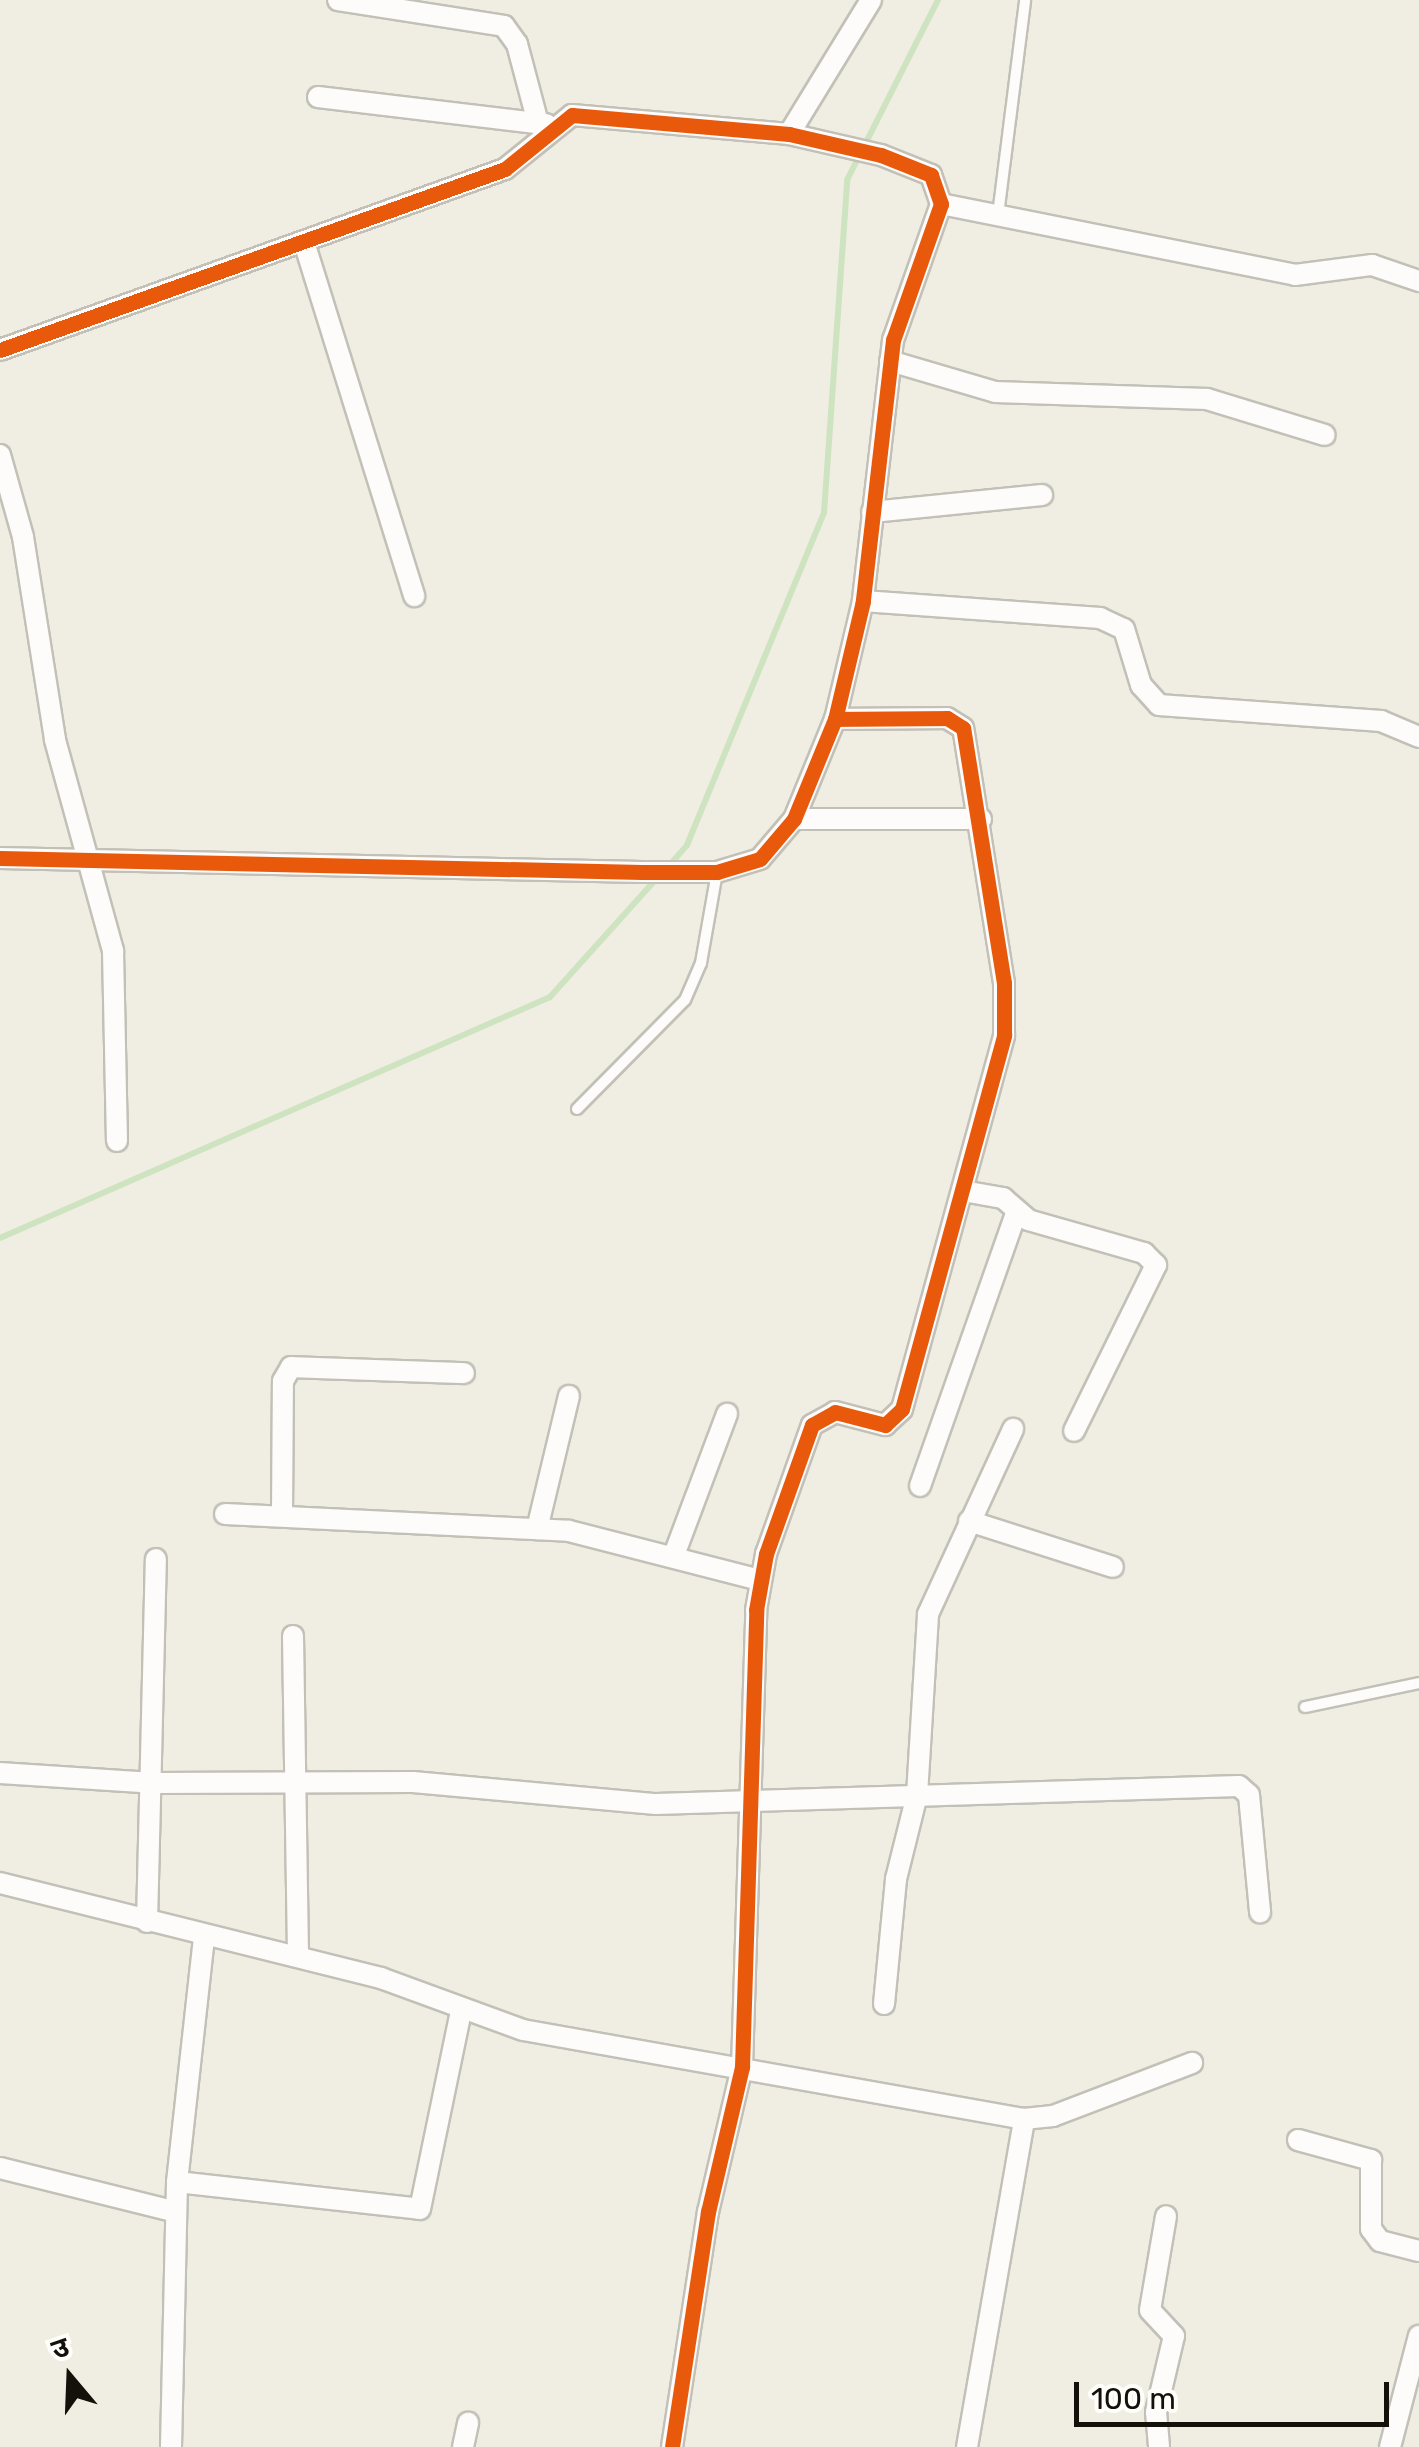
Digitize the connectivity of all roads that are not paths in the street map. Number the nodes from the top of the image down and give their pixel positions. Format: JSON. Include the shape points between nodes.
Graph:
{"nodes":[{"id":1,"x":338,"y":0,"type":"edge"},
{"id":2,"x":871,"y":0,"type":"edge"},
{"id":3,"x":1025,"y":0,"type":"edge"},
{"id":4,"x":318,"y":97,"type":"dead end"},
{"id":5,"x":545,"y":124,"type":"junction"},
{"id":6,"x":789,"y":134,"type":"junction"},
{"id":7,"x":941,"y":204,"type":"junction"},
{"id":8,"x":998,"y":215,"type":"junction"},
{"id":9,"x":304,"y":242,"type":"junction"},
{"id":10,"x":1419,"y":281,"type":"edge"},
{"id":11,"x":0,"y":350,"type":"edge"},
{"id":12,"x":890,"y":362,"type":"junction"},
{"id":13,"x":1325,"y":436,"type":"dead end"},
{"id":14,"x":0,"y":454,"type":"edge"},
{"id":15,"x":1042,"y":495,"type":"dead end"},
{"id":16,"x":872,"y":512,"type":"junction"},
{"id":17,"x":414,"y":596,"type":"dead end"},
{"id":18,"x":863,"y":600,"type":"junction"},
{"id":19,"x":835,"y":719,"type":"junction"},
{"id":20,"x":1416,"y":729,"type":"edge"},
{"id":21,"x":794,"y":819,"type":"junction"},
{"id":22,"x":981,"y":819,"type":"junction"},
{"id":23,"x":0,"y":858,"type":"edge"},
{"id":24,"x":90,"y":862,"type":"junction"},
{"id":25,"x":716,"y":872,"type":"junction"},
{"id":26,"x":576,"y":1108,"type":"dead end"},
{"id":27,"x":116,"y":1141,"type":"dead end"},
{"id":28,"x":963,"y":1191,"type":"junction"},
{"id":29,"x":1016,"y":1213,"type":"junction"},
{"id":30,"x":464,"y":1373,"type":"dead end"},
{"id":31,"x":570,"y":1396,"type":"dead end"},
{"id":32,"x":727,"y":1414,"type":"dead end"},
{"id":33,"x":1013,"y":1430,"type":"dead end"},
{"id":34,"x":1074,"y":1430,"type":"dead end"},
{"id":35,"x":920,"y":1486,"type":"dead end"},
{"id":36,"x":225,"y":1514,"type":"dead end"},
{"id":37,"x":282,"y":1515,"type":"junction"},
{"id":38,"x":969,"y":1521,"type":"junction"},
{"id":39,"x":537,"y":1529,"type":"junction"},
{"id":40,"x":674,"y":1555,"type":"junction"},
{"id":41,"x":156,"y":1559,"type":"dead end"},
{"id":42,"x":1112,"y":1566,"type":"dead end"},
{"id":43,"x":760,"y":1580,"type":"junction"},
{"id":44,"x":293,"y":1636,"type":"dead end"},
{"id":45,"x":1419,"y":1683,"type":"edge"},
{"id":46,"x":1305,"y":1707,"type":"dead end"},
{"id":47,"x":0,"y":1772,"type":"edge"},
{"id":48,"x":153,"y":1783,"type":"junction"},
{"id":49,"x":294,"y":1784,"type":"junction"},
{"id":50,"x":917,"y":1796,"type":"junction"},
{"id":51,"x":752,"y":1800,"type":"junction"},
{"id":52,"x":0,"y":1883,"type":"edge"},
{"id":53,"x":1260,"y":1912,"type":"dead end"},
{"id":54,"x":147,"y":1922,"type":"junction"},
{"id":55,"x":204,"y":1938,"type":"junction"},
{"id":56,"x":298,"y":1956,"type":"junction"},
{"id":57,"x":884,"y":2004,"type":"dead end"},
{"id":58,"x":461,"y":2010,"type":"junction"},
{"id":59,"x":1192,"y":2063,"type":"dead end"},
{"id":60,"x":742,"y":2067,"type":"junction"},
{"id":61,"x":1024,"y":2119,"type":"junction"},
{"id":62,"x":1298,"y":2140,"type":"dead end"},
{"id":63,"x":0,"y":2168,"type":"edge"},
{"id":64,"x":177,"y":2182,"type":"junction"},
{"id":65,"x":176,"y":2212,"type":"junction"},
{"id":66,"x":1166,"y":2216,"type":"dead end"},
{"id":67,"x":1419,"y":2252,"type":"edge"},
{"id":68,"x":1419,"y":2336,"type":"edge"},
{"id":69,"x":468,"y":2423,"type":"dead end"},
{"id":70,"x":1158,"y":2446,"type":"edge"},
{"id":71,"x":172,"y":2447,"type":"edge"},
{"id":72,"x":463,"y":2447,"type":"edge"},
{"id":73,"x":672,"y":2447,"type":"edge"},
{"id":74,"x":967,"y":2447,"type":"edge"},
{"id":75,"x":1176,"y":2447,"type":"edge"},
{"id":76,"x":1390,"y":2447,"type":"edge"}],
"edges":[{"from":1,"to":5,"type":"street","via":[[504,26],[517,44]]},
{"from":2,"to":6,"type":"street"},
{"from":3,"to":8,"type":"lane"},
{"from":4,"to":5,"type":"street"},
{"from":5,"to":6,"type":"street","via":[[572,116],[641,116]]},
{"from":5,"to":9,"type":"street","via":[[518,162]]},
{"from":6,"to":7,"type":"street","via":[[931,174]]},
{"from":7,"to":8,"type":"street"},
{"from":7,"to":12,"type":"street"},
{"from":8,"to":10,"type":"street","via":[[1295,275],[1372,265]]},
{"from":9,"to":11,"type":"street"},
{"from":9,"to":17,"type":"street"},
{"from":12,"to":13,"type":"street","via":[[994,392],[1207,398]]},
{"from":12,"to":16,"type":"street"},
{"from":14,"to":24,"type":"street","via":[[24,537],[55,740]]},
{"from":15,"to":16,"type":"street"},
{"from":16,"to":18,"type":"street"},
{"from":18,"to":19,"type":"street"},
{"from":18,"to":20,"type":"street","via":[[1100,618],[1124,629],[1141,684],[1158,705]]},
{"from":19,"to":21,"type":"street"},
{"from":19,"to":22,"type":"street","via":[[954,720],[970,742]]},
{"from":21,"to":22,"type":"street"},
{"from":21,"to":25,"type":"street","via":[[760,859]]},
{"from":22,"to":28,"type":"street","via":[[1006,1007]]},
{"from":23,"to":24,"type":"street"},
{"from":24,"to":25,"type":"street"},
{"from":24,"to":27,"type":"street","via":[[113,951]]},
{"from":25,"to":26,"type":"lane","via":[[701,963],[685,1000]]},
{"from":28,"to":29,"type":"street","via":[[1003,1198]]},
{"from":28,"to":43,"type":"street","via":[[902,1409],[885,1425],[835,1412],[812,1425]]},
{"from":29,"to":34,"type":"street","via":[[1144,1253],[1156,1265]]},
{"from":29,"to":35,"type":"street"},
{"from":30,"to":37,"type":"street","via":[[291,1367],[283,1381]]},
{"from":31,"to":39,"type":"street"},
{"from":32,"to":40,"type":"street"},
{"from":33,"to":38,"type":"street"},
{"from":36,"to":37,"type":"street"},
{"from":37,"to":39,"type":"street"},
{"from":38,"to":42,"type":"street"},
{"from":38,"to":50,"type":"street","via":[[928,1614]]},
{"from":39,"to":40,"type":"street"},
{"from":40,"to":43,"type":"street"},
{"from":41,"to":48,"type":"street"},
{"from":43,"to":51,"type":"street"},
{"from":44,"to":49,"type":"street"},
{"from":45,"to":46,"type":"lane"},
{"from":47,"to":48,"type":"street"},
{"from":48,"to":49,"type":"street"},
{"from":48,"to":54,"type":"street"},
{"from":49,"to":51,"type":"street","via":[[413,1782],[626,1803]]},
{"from":49,"to":56,"type":"street"},
{"from":50,"to":51,"type":"street"},
{"from":50,"to":53,"type":"street","via":[[1239,1786],[1250,1796]]},
{"from":50,"to":57,"type":"street","via":[[896,1879]]},
{"from":51,"to":60,"type":"street"},
{"from":52,"to":54,"type":"street"},
{"from":54,"to":55,"type":"street"},
{"from":55,"to":56,"type":"street"},
{"from":55,"to":64,"type":"street"},
{"from":56,"to":58,"type":"street"},
{"from":58,"to":60,"type":"street","via":[[568,2040]]},
{"from":58,"to":64,"type":"street","via":[[420,2208]]},
{"from":59,"to":61,"type":"street","via":[[1054,2116]]},
{"from":60,"to":61,"type":"street"},
{"from":60,"to":73,"type":"street","via":[[708,2212]]},
{"from":61,"to":74,"type":"street"},
{"from":62,"to":67,"type":"street","via":[[1371,2160],[1371,2230],[1380,2241]]},
{"from":63,"to":65,"type":"street"},
{"from":64,"to":65,"type":"street"},
{"from":65,"to":71,"type":"street"},
{"from":66,"to":70,"type":"street","via":[[1150,2310],[1174,2336],[1156,2412]]},
{"from":68,"to":76,"type":"street"},
{"from":69,"to":72,"type":"street"},
{"from":70,"to":75,"type":"street"}]}
